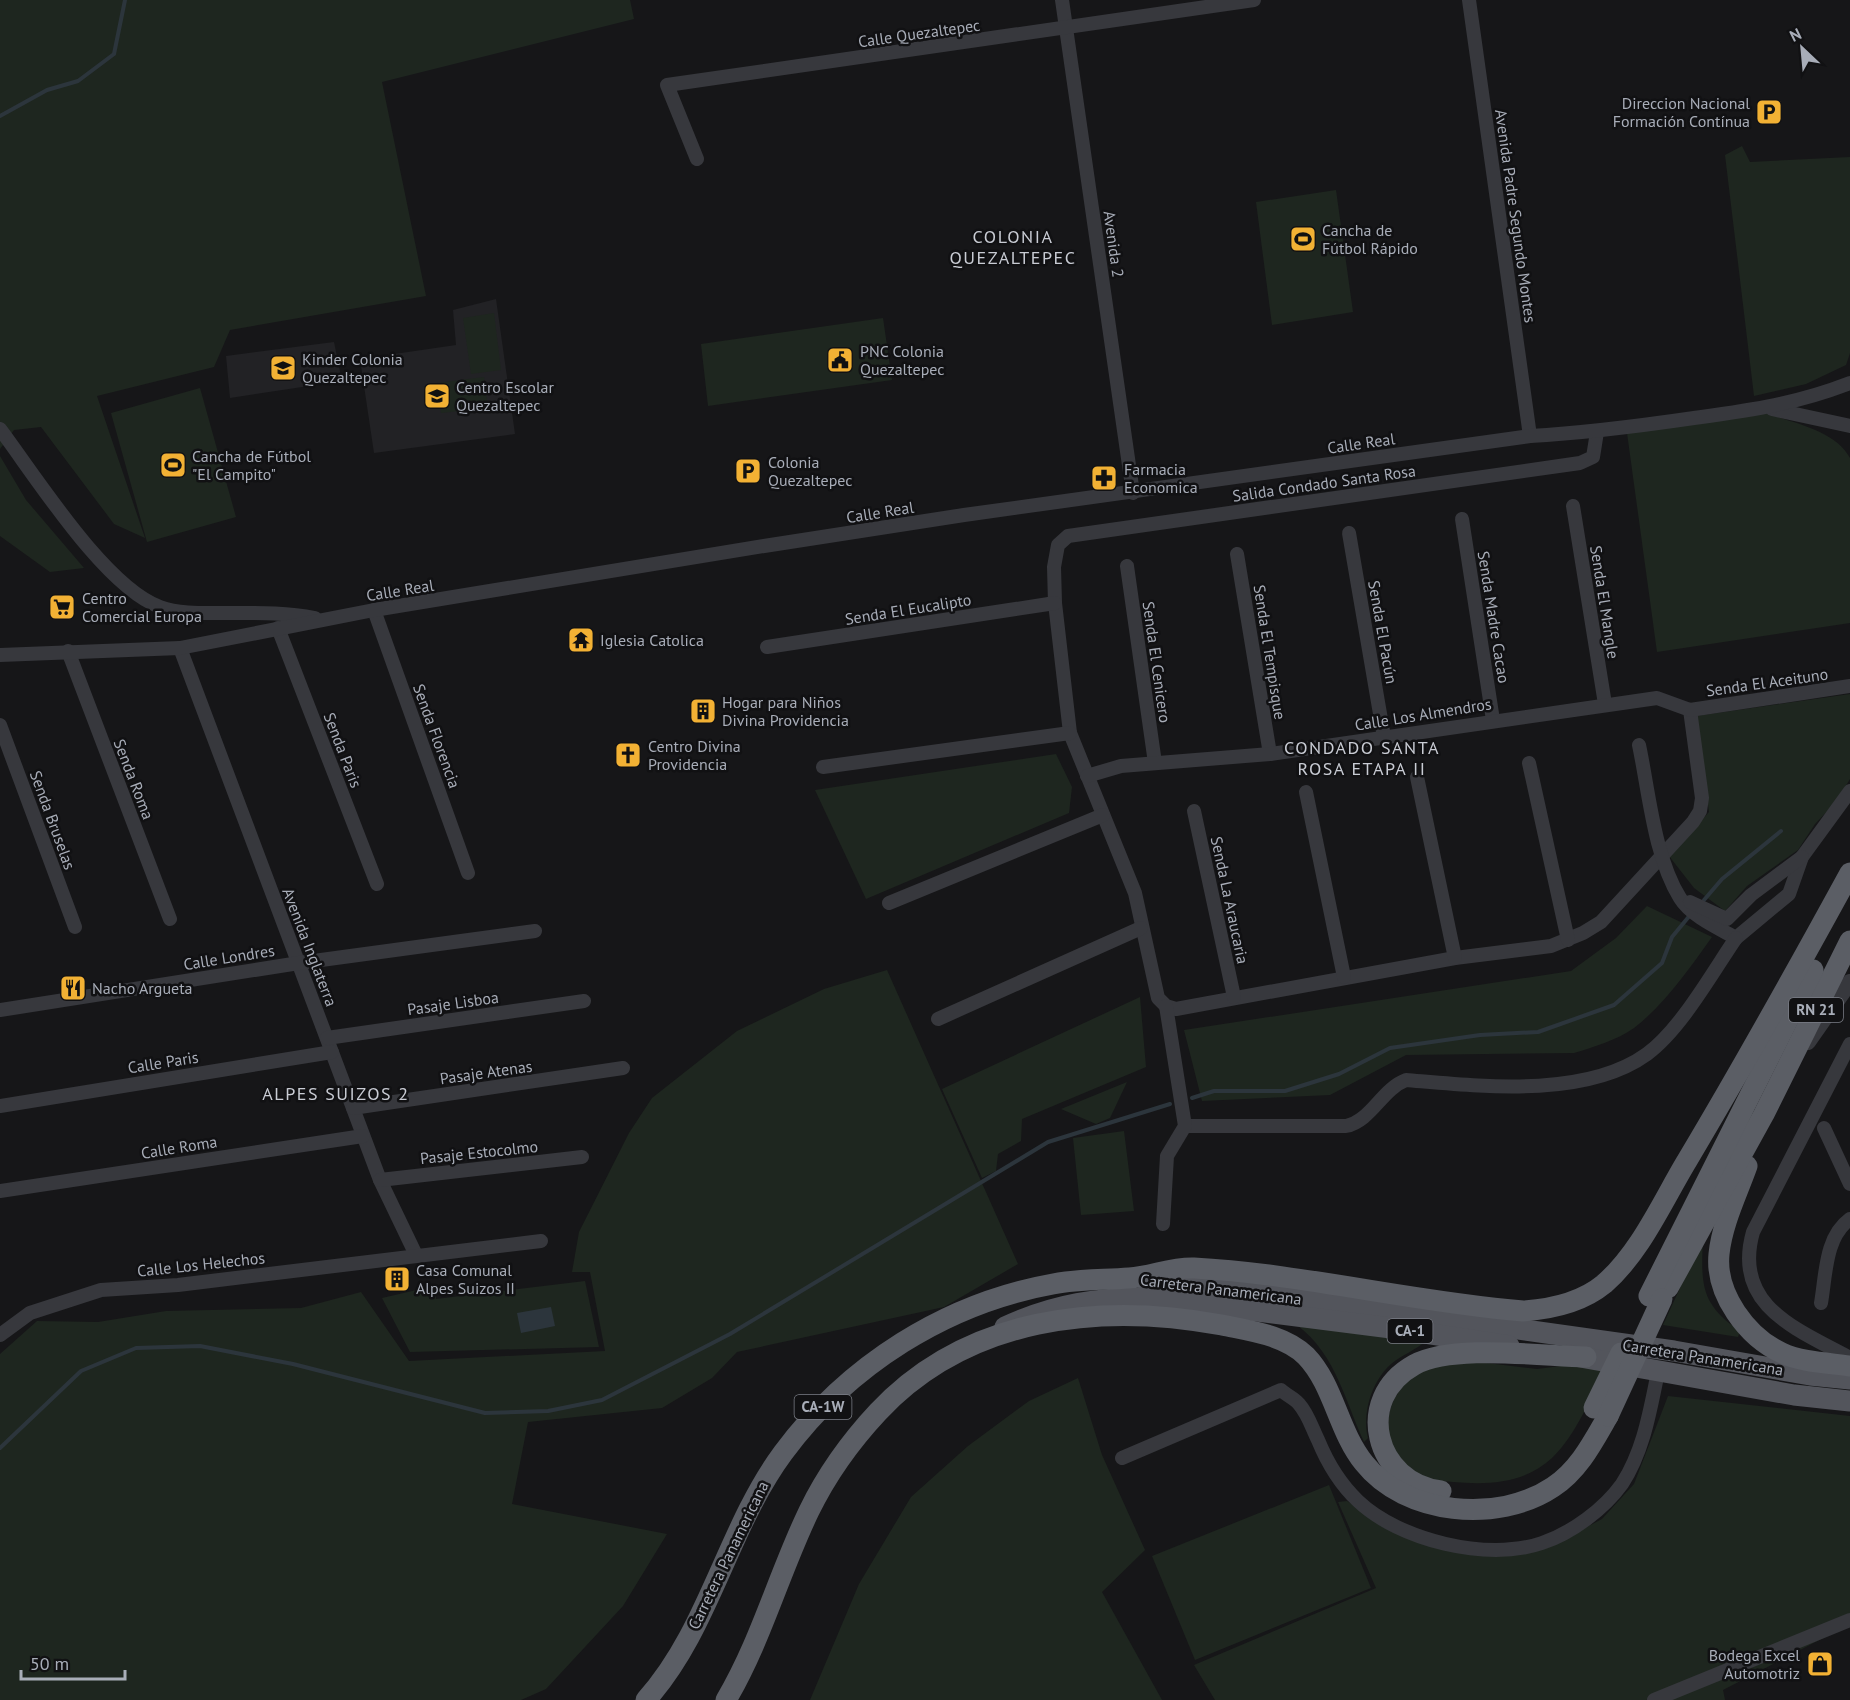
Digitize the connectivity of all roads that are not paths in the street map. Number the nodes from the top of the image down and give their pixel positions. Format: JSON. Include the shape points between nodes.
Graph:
{"nodes":[{"id":1,"x":1062,"y":0,"type":"edge"},
{"id":2,"x":1254,"y":0,"type":"edge"},
{"id":3,"x":1469,"y":0,"type":"edge"},
{"id":4,"x":1067,"y":29,"type":"junction"},
{"id":5,"x":697,"y":159,"type":"dead end"},
{"id":6,"x":1850,"y":383,"type":"edge"},
{"id":7,"x":1767,"y":408,"type":"junction"},
{"id":8,"x":1850,"y":426,"type":"edge"},
{"id":9,"x":0,"y":429,"type":"edge"},
{"id":10,"x":1597,"y":432,"type":"junction"},
{"id":11,"x":1530,"y":436,"type":"junction"},
{"id":12,"x":1133,"y":493,"type":"junction"},
{"id":13,"x":1572,"y":506,"type":"dead end"},
{"id":14,"x":1461,"y":519,"type":"dead end"},
{"id":15,"x":1349,"y":533,"type":"dead end"},
{"id":16,"x":1237,"y":554,"type":"dead end"},
{"id":17,"x":1127,"y":566,"type":"dead end"},
{"id":18,"x":1055,"y":603,"type":"junction"},
{"id":19,"x":374,"y":610,"type":"junction"},
{"id":20,"x":322,"y":620,"type":"junction"},
{"id":21,"x":278,"y":628,"type":"junction"},
{"id":22,"x":767,"y":647,"type":"dead end"},
{"id":23,"x":180,"y":648,"type":"junction"},
{"id":24,"x":68,"y":651,"type":"junction"},
{"id":25,"x":0,"y":655,"type":"edge"},
{"id":26,"x":1850,"y":686,"type":"edge"},
{"id":27,"x":1605,"y":704,"type":"junction"},
{"id":28,"x":1690,"y":710,"type":"junction"},
{"id":29,"x":1493,"y":720,"type":"junction"},
{"id":30,"x":0,"y":725,"type":"edge"},
{"id":31,"x":1070,"y":733,"type":"junction"},
{"id":32,"x":1384,"y":737,"type":"junction"},
{"id":33,"x":1638,"y":745,"type":"dead end"},
{"id":34,"x":1270,"y":754,"type":"junction"},
{"id":35,"x":1155,"y":763,"type":"junction"},
{"id":36,"x":1528,"y":763,"type":"dead end"},
{"id":37,"x":823,"y":767,"type":"dead end"},
{"id":38,"x":1087,"y":776,"type":"junction"},
{"id":39,"x":1417,"y":777,"type":"dead end"},
{"id":40,"x":1850,"y":791,"type":"edge"},
{"id":41,"x":1306,"y":792,"type":"dead end"},
{"id":42,"x":1194,"y":811,"type":"dead end"},
{"id":43,"x":1103,"y":815,"type":"junction"},
{"id":44,"x":1662,"y":856,"type":"junction"},
{"id":45,"x":1802,"y":857,"type":"junction"},
{"id":46,"x":468,"y":873,"type":"dead end"},
{"id":47,"x":1850,"y":873,"type":"edge"},
{"id":48,"x":1850,"y":880,"type":"edge"},
{"id":49,"x":377,"y":884,"type":"dead end"},
{"id":50,"x":1680,"y":899,"type":"junction"},
{"id":51,"x":890,"y":903,"type":"dead end"},
{"id":52,"x":170,"y":919,"type":"dead end"},
{"id":53,"x":75,"y":927,"type":"dead end"},
{"id":54,"x":1141,"y":928,"type":"junction"},
{"id":55,"x":535,"y":931,"type":"dead end"},
{"id":56,"x":1736,"y":938,"type":"junction"},
{"id":57,"x":1568,"y":940,"type":"junction"},
{"id":58,"x":1850,"y":941,"type":"edge"},
{"id":59,"x":1455,"y":958,"type":"junction"},
{"id":60,"x":298,"y":963,"type":"junction"},
{"id":61,"x":1344,"y":977,"type":"junction"},
{"id":62,"x":1850,"y":982,"type":"edge"},
{"id":63,"x":1234,"y":997,"type":"junction"},
{"id":64,"x":584,"y":1001,"type":"dead end"},
{"id":65,"x":1166,"y":1006,"type":"junction"},
{"id":66,"x":0,"y":1010,"type":"edge"},
{"id":67,"x":938,"y":1018,"type":"dead end"},
{"id":68,"x":327,"y":1038,"type":"junction"},
{"id":69,"x":1850,"y":1044,"type":"edge"},
{"id":70,"x":332,"y":1052,"type":"junction"},
{"id":71,"x":1850,"y":1063,"type":"edge"},
{"id":72,"x":624,"y":1068,"type":"dead end"},
{"id":73,"x":1834,"y":1071,"type":"junction"},
{"id":74,"x":1781,"y":1080,"type":"junction"},
{"id":75,"x":0,"y":1106,"type":"edge"},
{"id":76,"x":353,"y":1108,"type":"junction"},
{"id":77,"x":1764,"y":1114,"type":"junction"},
{"id":78,"x":1185,"y":1126,"type":"junction"},
{"id":79,"x":1824,"y":1128,"type":"dead end"},
{"id":80,"x":363,"y":1136,"type":"junction"},
{"id":81,"x":582,"y":1157,"type":"dead end"},
{"id":82,"x":380,"y":1180,"type":"junction"},
{"id":83,"x":1850,"y":1184,"type":"edge"},
{"id":84,"x":0,"y":1191,"type":"edge"},
{"id":85,"x":1850,"y":1219,"type":"edge"},
{"id":86,"x":1163,"y":1224,"type":"dead end"},
{"id":87,"x":541,"y":1241,"type":"dead end"},
{"id":88,"x":416,"y":1255,"type":"junction"},
{"id":89,"x":1131,"y":1278,"type":"junction"},
{"id":90,"x":1656,"y":1297,"type":"junction"},
{"id":91,"x":1821,"y":1303,"type":"dead end"},
{"id":92,"x":0,"y":1335,"type":"edge"},
{"id":93,"x":975,"y":1342,"type":"junction"},
{"id":94,"x":1586,"y":1357,"type":"junction"},
{"id":95,"x":1850,"y":1358,"type":"edge"},
{"id":96,"x":1850,"y":1366,"type":"edge"},
{"id":97,"x":1658,"y":1372,"type":"junction"},
{"id":98,"x":1850,"y":1379,"type":"edge"},
{"id":99,"x":1850,"y":1401,"type":"edge"},
{"id":100,"x":1601,"y":1412,"type":"junction"},
{"id":101,"x":1122,"y":1458,"type":"dead end"},
{"id":102,"x":1850,"y":1620,"type":"edge"},
{"id":103,"x":646,"y":1700,"type":"edge"},
{"id":104,"x":726,"y":1700,"type":"edge"},
{"id":105,"x":1654,"y":1700,"type":"edge"}],
"edges":[{"from":1,"to":4,"type":"street","name":"Avenida 2"},
{"from":2,"to":4,"type":"street","name":"Calle Quezaltepec"},
{"from":3,"to":11,"type":"street","name":"Avenida Padre Segundo Montes"},
{"from":4,"to":5,"type":"street","name":"Calle Quezaltepec","via":[[667,86]]},
{"from":4,"to":12,"type":"street","name":"Avenida 2"},
{"from":6,"to":7,"type":"street","name":"Calle Real"},
{"from":7,"to":8,"type":"street","name":"Calle Real"},
{"from":7,"to":10,"type":"street","name":"Calle Real"},
{"from":9,"to":20,"type":"street","via":[[95,555],[121,582],[160,607],[195,613],[289,613]]},
{"from":10,"to":11,"type":"street","name":"Calle Real"},
{"from":10,"to":18,"type":"street","name":"Salida Condado Santa Rosa","via":[[1593,457],[1563,466],[1068,536],[1058,546]]},
{"from":11,"to":12,"type":"street","name":"Calle Real"},
{"from":12,"to":19,"type":"street","name":"Calle Real","via":[[870,530]]},
{"from":13,"to":27,"type":"street","name":"Senda El Mangle"},
{"from":14,"to":29,"type":"street","name":"Senda Madre Cacao"},
{"from":15,"to":32,"type":"street","name":"Senda El Pacún"},
{"from":16,"to":34,"type":"street","name":"Senda El Tempisque"},
{"from":17,"to":35,"type":"street","name":"Senda El Cenicero"},
{"from":18,"to":22,"type":"street","name":"Senda El Eucalipto"},
{"from":18,"to":31,"type":"street"},
{"from":19,"to":20,"type":"street","name":"Calle Real"},
{"from":19,"to":46,"type":"street","name":"Senda Florencia"},
{"from":20,"to":21,"type":"street","name":"Calle Real"},
{"from":21,"to":23,"type":"street","name":"Calle Real"},
{"from":21,"to":49,"type":"street","name":"Senda Paris"},
{"from":23,"to":24,"type":"street","name":"Calle Real"},
{"from":23,"to":60,"type":"street","name":"Avenida Inglaterra"},
{"from":24,"to":25,"type":"street","name":"Calle Real"},
{"from":24,"to":52,"type":"street","name":"Senda Roma"},
{"from":26,"to":28,"type":"street","name":"Senda El Aceituno"},
{"from":27,"to":28,"type":"street","name":"Calle Los Almendros","via":[[1657,698]]},
{"from":27,"to":29,"type":"street","name":"Calle Los Almendros"},
{"from":28,"to":44,"type":"street","via":[[1702,798],[1700,811]]},
{"from":29,"to":32,"type":"street","name":"Calle Los Almendros"},
{"from":30,"to":53,"type":"street","name":"Senda Bruselas"},
{"from":31,"to":37,"type":"street"},
{"from":31,"to":38,"type":"street"},
{"from":32,"to":34,"type":"street","name":"Calle Los Almendros"},
{"from":33,"to":44,"type":"street"},
{"from":34,"to":35,"type":"street","name":"Calle Los Almendros"},
{"from":35,"to":38,"type":"street","name":"Calle Los Almendros","via":[[1121,766]]},
{"from":36,"to":57,"type":"street"},
{"from":38,"to":43,"type":"street"},
{"from":39,"to":59,"type":"street"},
{"from":40,"to":45,"type":"street"},
{"from":41,"to":61,"type":"street"},
{"from":42,"to":63,"type":"street","name":"Senda La Araucaria"},
{"from":43,"to":51,"type":"street"},
{"from":43,"to":54,"type":"street","via":[[1134,892]]},
{"from":44,"to":50,"type":"street"},
{"from":44,"to":57,"type":"street","via":[[1601,922]]},
{"from":45,"to":50,"type":"street","via":[[1751,895],[1727,919]]},
{"from":45,"to":56,"type":"street","via":[[1789,894]]},
{"from":47,"to":89,"type":"highway","via":[[1758,1040],[1650,1222],[1618,1268],[1589,1294],[1557,1307],[1523,1311],[1191,1268]]},
{"from":48,"to":90,"type":"highway","via":[[1821,953]]},
{"from":50,"to":56,"type":"street","via":[[1708,923]]},
{"from":54,"to":65,"type":"street","via":[[1158,998]]},
{"from":54,"to":67,"type":"street"},
{"from":55,"to":60,"type":"street","name":"Calle Londres"},
{"from":56,"to":78,"type":"street","via":[[1685,1014],[1661,1040],[1648,1053],[1607,1076],[1503,1088],[1406,1080],[1357,1122],[1346,1126]]},
{"from":57,"to":59,"type":"street","via":[[1551,946]]},
{"from":58,"to":74,"type":"highway","number":"RN 21"},
{"from":59,"to":61,"type":"street"},
{"from":60,"to":66,"type":"street","name":"Calle Londres"},
{"from":60,"to":68,"type":"street","name":"Avenida Inglaterra"},
{"from":61,"to":63,"type":"street"},
{"from":62,"to":74,"type":"street"},
{"from":63,"to":65,"type":"street","via":[[1176,1010]]},
{"from":64,"to":68,"type":"street","name":"Pasaje Lisboa"},
{"from":65,"to":78,"type":"street"},
{"from":68,"to":70,"type":"street","name":"Avenida Inglaterra"},
{"from":69,"to":73,"type":"street"},
{"from":70,"to":75,"type":"street","name":"Calle Paris"},
{"from":70,"to":76,"type":"street","name":"Avenida Inglaterra"},
{"from":71,"to":73,"type":"street"},
{"from":72,"to":76,"type":"street","name":"Pasaje Atenas"},
{"from":73,"to":95,"type":"street","via":[[1753,1232],[1749,1262],[1756,1290],[1772,1312]]},
{"from":74,"to":77,"type":"highway","number":"RN 21"},
{"from":76,"to":80,"type":"street","name":"Avenida Inglaterra"},
{"from":77,"to":90,"type":"highway"},
{"from":77,"to":96,"type":"highway","via":[[1722,1238],[1722,1283],[1739,1316],[1768,1346],[1784,1355]]},
{"from":78,"to":86,"type":"street","via":[[1167,1156]]},
{"from":79,"to":83,"type":"street"},
{"from":80,"to":82,"type":"street","name":"Avenida Inglaterra"},
{"from":80,"to":84,"type":"street","name":"Calle Roma"},
{"from":81,"to":82,"type":"street","name":"Pasaje Estocolmo"},
{"from":82,"to":88,"type":"street","name":"Avenida Inglaterra"},
{"from":85,"to":91,"type":"street","via":[[1832,1239]]},
{"from":87,"to":88,"type":"street","name":"Calle Los Helechos"},
{"from":88,"to":92,"type":"street","name":"Calle Los Helechos","via":[[178,1285],[101,1290],[30,1313]]},
{"from":89,"to":98,"type":"main road","name":"Carretera Panamericana","number":"CA-1","via":[[1674,1351]]},
{"from":89,"to":103,"type":"highway","name":"Carretera Panamericana","number":"CA-1W","via":[[1051,1284],[967,1309],[907,1339],[851,1380],[799,1433],[767,1477],[686,1642]]},
{"from":90,"to":100,"type":"highway","bridge":true},
{"from":93,"to":94,"type":"main road","name":"Carretera Panamericana","number":"CA-1","via":[[1054,1307],[1123,1297],[1212,1304]]},
{"from":93,"to":100,"type":"highway","via":[[1047,1321],[1106,1317],[1192,1320],[1284,1341],[1306,1356],[1322,1380],[1341,1425],[1362,1461],[1376,1476],[1401,1494],[1446,1506],[1492,1507],[1542,1494],[1584,1457]]},
{"from":93,"to":104,"type":"highway","name":"Carretera Panamericana","number":"CA-1W","via":[[929,1366],[904,1386],[838,1459],[809,1511],[743,1672]]},
{"from":94,"to":97,"type":"main road","name":"Carretera Panamericana","number":"CA-1"},
{"from":94,"to":100,"type":"highway","via":[[1465,1354],[1414,1365],[1390,1386],[1382,1402],[1378,1434],[1383,1452],[1411,1481],[1430,1490],[1484,1494],[1518,1488],[1548,1473],[1572,1450]]},
{"from":97,"to":99,"type":"main road","name":"Carretera Panamericana","number":"CA-1"},
{"from":97,"to":101,"type":"street","via":[[1643,1440],[1616,1491],[1604,1505],[1564,1533],[1514,1549],[1444,1543],[1381,1518],[1342,1483],[1299,1403],[1281,1390]]},
{"from":102,"to":105,"type":"street"}]}
